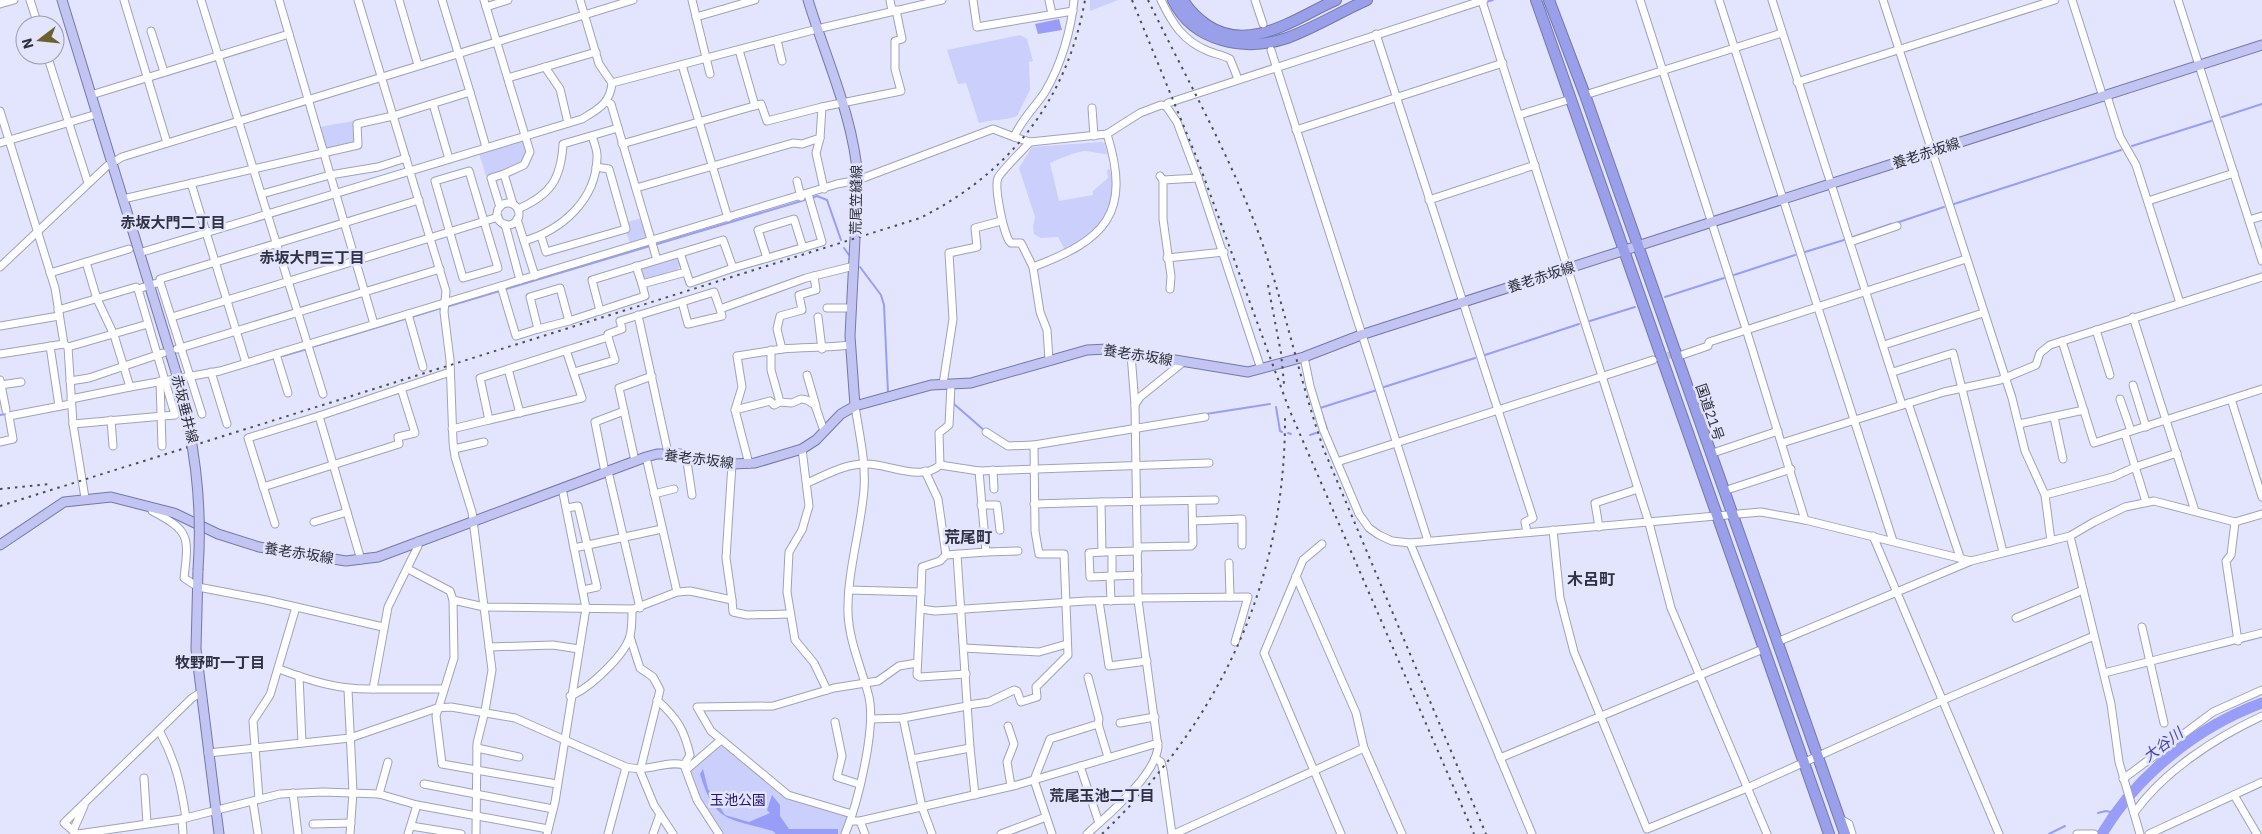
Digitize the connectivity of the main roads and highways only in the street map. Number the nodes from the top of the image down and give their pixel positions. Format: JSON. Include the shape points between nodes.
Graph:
{"nodes":[{"id":1,"x":62,"y":0,"type":"edge"},
{"id":2,"x":808,"y":0,"type":"edge"},
{"id":3,"x":1173,"y":0,"type":"edge"},
{"id":4,"x":1183,"y":0,"type":"edge"},
{"id":5,"x":1336,"y":0,"type":"edge"},
{"id":6,"x":1367,"y":0,"type":"edge"},
{"id":7,"x":1536,"y":0,"type":"edge"},
{"id":8,"x":1548,"y":0,"type":"edge"},
{"id":9,"x":2262,"y":45,"type":"edge"},
{"id":10,"x":1637,"y":246,"type":"junction"},
{"id":11,"x":1623,"y":250,"type":"junction"},
{"id":12,"x":856,"y":406,"type":"junction"},
{"id":13,"x":0,"y":545,"type":"edge"},
{"id":14,"x":220,"y":834,"type":"edge"},
{"id":15,"x":1829,"y":834,"type":"edge"},
{"id":16,"x":1845,"y":834,"type":"edge"}],
"edges":[{"from":1,"to":14,"type":"main road","name":"赤坂垂井線","bridge":true,"via":[[189,421],[197,469],[200,518],[196,649]]},
{"from":2,"to":12,"type":"main road","name":"荒尾笠縫線","via":[[852,138],[858,180],[850,345]]},
{"from":3,"to":6,"type":"highway","via":[[1189,22],[1209,36],[1246,44],[1285,38]]},
{"from":4,"to":5,"type":"highway","via":[[1192,13],[1211,28],[1246,36],[1280,28]]},
{"from":7,"to":11,"type":"highway","name":"国道21号"},
{"from":8,"to":10,"type":"highway","name":"国道21号"},
{"from":9,"to":10,"type":"main road","name":"養老赤坂線"},
{"from":10,"to":11,"type":"main road","name":"養老赤坂線"},
{"from":10,"to":16,"type":"highway","name":"国道21号","via":[[1679,354],[1710,454]]},
{"from":11,"to":12,"type":"main road","name":"養老赤坂線","via":[[1261,369],[1237,372],[1098,349],[971,383],[931,385]]},
{"from":11,"to":15,"type":"highway","name":"国道21号"},
{"from":12,"to":13,"type":"main road","name":"養老赤坂線","via":[[841,414],[816,440],[779,457],[749,464],[668,453],[646,457],[378,557],[362,560],[346,561],[259,547],[218,534],[174,513],[111,497],[59,504]]}]}
